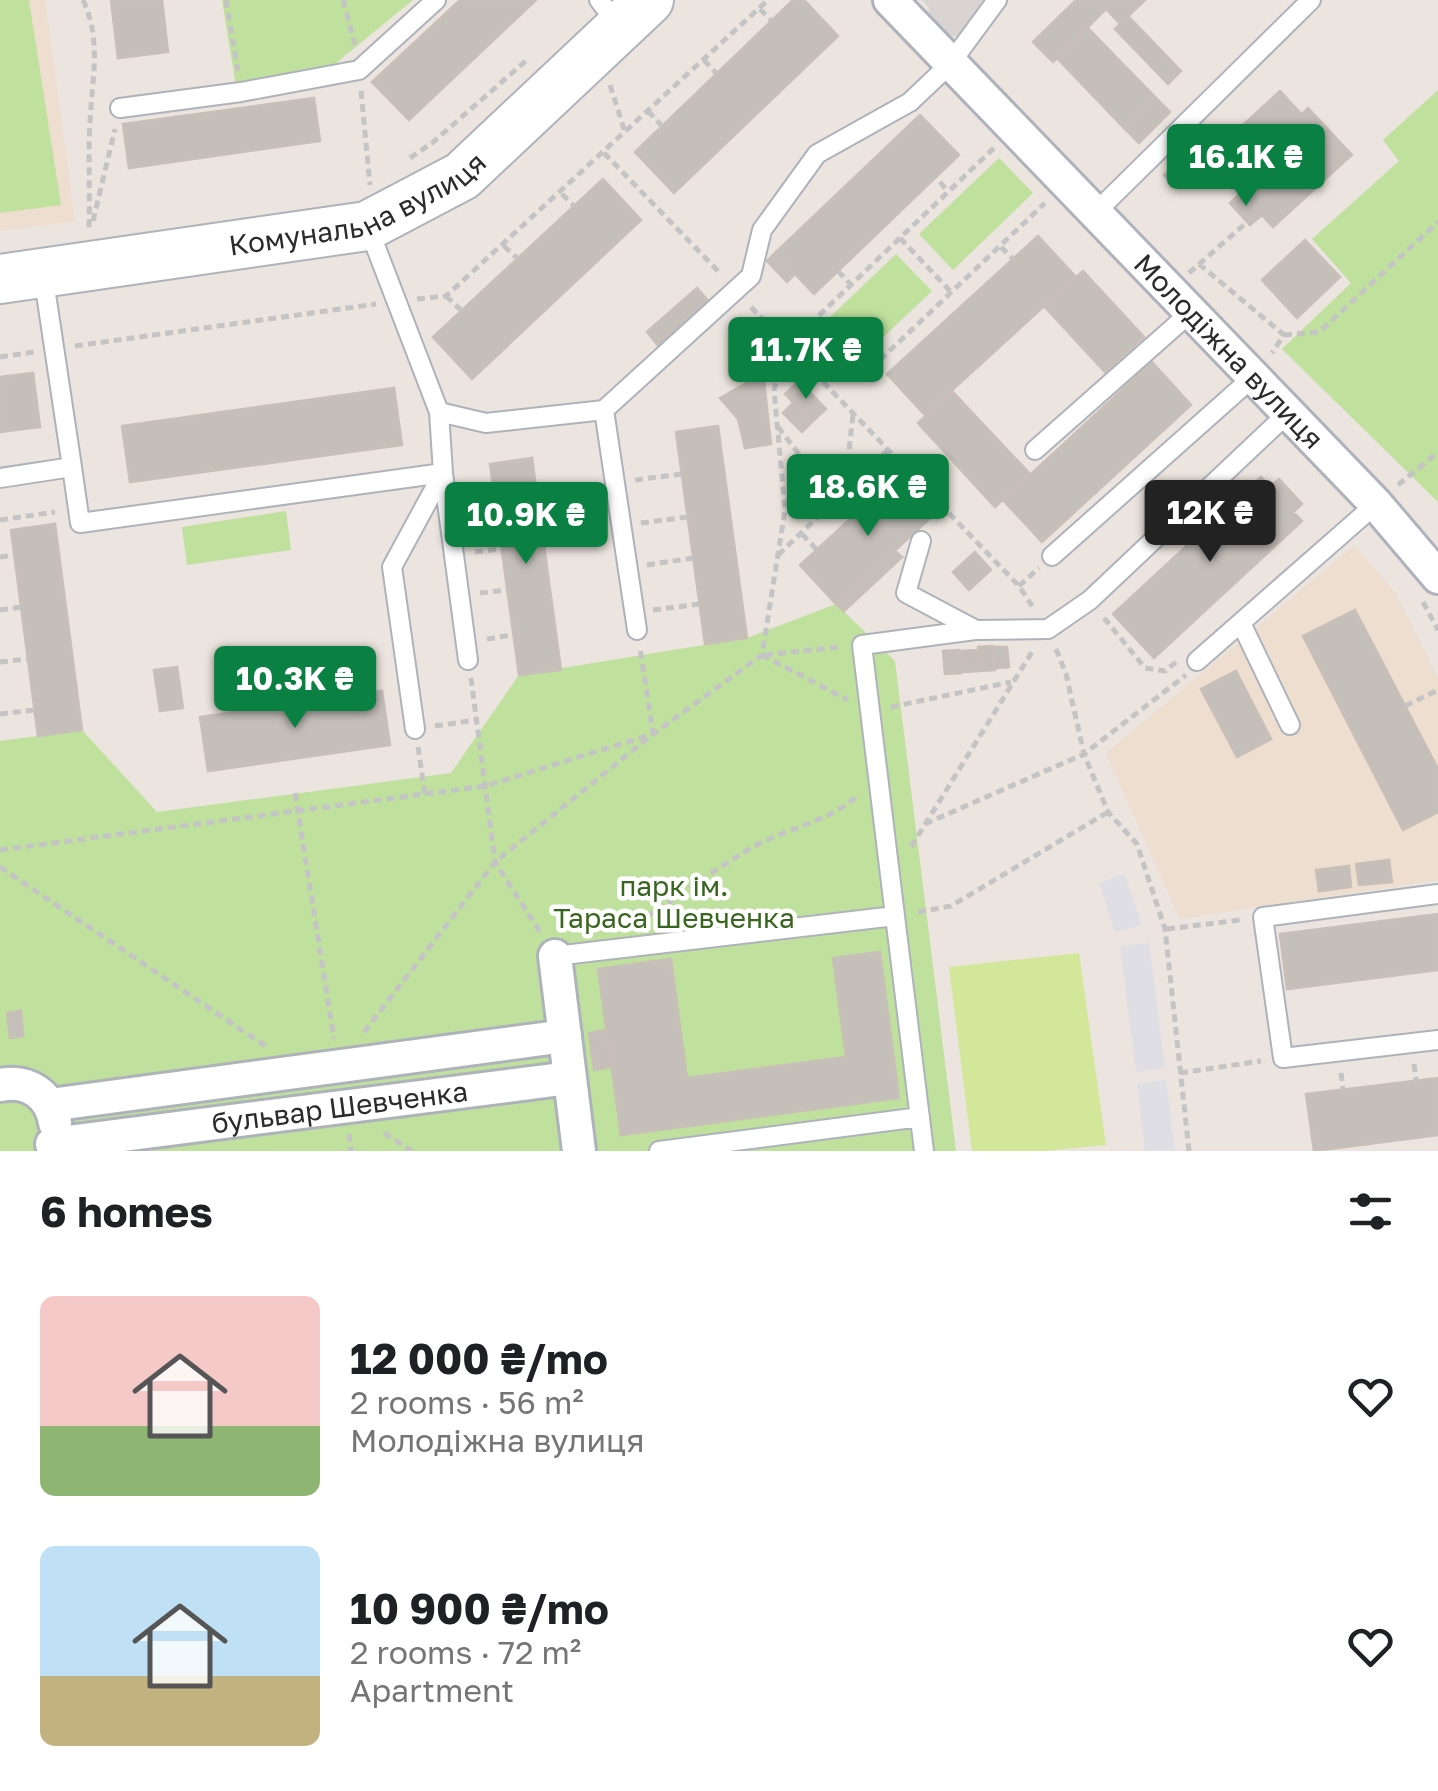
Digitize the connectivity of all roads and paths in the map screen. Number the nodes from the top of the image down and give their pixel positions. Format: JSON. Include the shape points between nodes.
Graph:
{"nodes":[{"id":1,"x":83,"y":0,"type":"edge"},
{"id":2,"x":226,"y":0,"type":"edge"},
{"id":3,"x":436,"y":0,"type":"edge"},
{"id":4,"x":890,"y":0,"type":"edge"},
{"id":5,"x":997,"y":0,"type":"edge"},
{"id":6,"x":1311,"y":0,"type":"edge"},
{"id":7,"x":759,"y":8,"type":"dead end"},
{"id":8,"x":622,"y":9,"type":"edge"},
{"id":9,"x":772,"y":21,"type":"dead end"},
{"id":10,"x":535,"y":52,"type":"dead end"},
{"id":11,"x":704,"y":60,"type":"dead end"},
{"id":12,"x":950,"y":64,"type":"junction"},
{"id":13,"x":717,"y":74,"type":"dead end"},
{"id":14,"x":241,"y":92,"type":"junction"},
{"id":15,"x":120,"y":108,"type":"joint"},
{"id":16,"x":648,"y":112,"type":"dead end"},
{"id":17,"x":662,"y":126,"type":"dead end"},
{"id":18,"x":995,"y":147,"type":"dead end"},
{"id":19,"x":404,"y":162,"type":"dead end"},
{"id":20,"x":940,"y":182,"type":"dead end"},
{"id":21,"x":948,"y":192,"type":"junction"},
{"id":22,"x":561,"y":193,"type":"dead end"},
{"id":23,"x":371,"y":197,"type":"junction"},
{"id":24,"x":1047,"y":201,"type":"dead end"},
{"id":25,"x":574,"y":206,"type":"dead end"},
{"id":26,"x":1095,"y":213,"type":"junction"},
{"id":27,"x":1247,"y":222,"type":"dead end"},
{"id":28,"x":1438,"y":222,"type":"edge"},
{"id":29,"x":900,"y":238,"type":"junction"},
{"id":30,"x":504,"y":246,"type":"dead end"},
{"id":31,"x":1001,"y":246,"type":"junction"},
{"id":32,"x":518,"y":258,"type":"dead end"},
{"id":33,"x":1013,"y":259,"type":"dead end"},
{"id":34,"x":1199,"y":264,"type":"junction"},
{"id":35,"x":838,"y":271,"type":"dead end"},
{"id":36,"x":22,"y":277,"type":"edge"},
{"id":37,"x":851,"y":285,"type":"junction"},
{"id":38,"x":952,"y":293,"type":"junction"},
{"id":39,"x":446,"y":296,"type":"dead end"},
{"id":40,"x":1179,"y":302,"type":"junction"},
{"id":41,"x":462,"y":311,"type":"dead end"},
{"id":42,"x":1284,"y":335,"type":"junction"},
{"id":43,"x":880,"y":360,"type":"dead end"},
{"id":44,"x":1252,"y":378,"type":"junction"},
{"id":45,"x":604,"y":410,"type":"junction"},
{"id":46,"x":439,"y":412,"type":"junction"},
{"id":47,"x":853,"y":414,"type":"dead end"},
{"id":48,"x":1287,"y":414,"type":"junction"},
{"id":49,"x":778,"y":428,"type":"junction"},
{"id":50,"x":888,"y":450,"type":"dead end"},
{"id":51,"x":1035,"y":450,"type":"dead end"},
{"id":52,"x":1438,"y":452,"type":"edge"},
{"id":53,"x":72,"y":467,"type":"junction"},
{"id":54,"x":866,"y":471,"type":"junction"},
{"id":55,"x":443,"y":473,"type":"junction"},
{"id":56,"x":682,"y":474,"type":"dead end"},
{"id":57,"x":0,"y":478,"type":"edge"},
{"id":58,"x":615,"y":483,"type":"junction"},
{"id":59,"x":845,"y":490,"type":"junction"},
{"id":60,"x":883,"y":490,"type":"dead end"},
{"id":61,"x":833,"y":502,"type":"junction"},
{"id":62,"x":1376,"y":504,"type":"junction"},
{"id":63,"x":78,"y":509,"type":"junction"},
{"id":64,"x":688,"y":517,"type":"dead end"},
{"id":65,"x":0,"y":520,"type":"edge"},
{"id":66,"x":850,"y":520,"type":"dead end"},
{"id":67,"x":622,"y":526,"type":"junction"},
{"id":68,"x":801,"y":533,"type":"junction"},
{"id":69,"x":921,"y":541,"type":"dead end"},
{"id":70,"x":816,"y":550,"type":"dead end"},
{"id":71,"x":15,"y":555,"type":"dead end"},
{"id":72,"x":778,"y":555,"type":"junction"},
{"id":73,"x":1052,"y":556,"type":"dead end"},
{"id":74,"x":0,"y":557,"type":"edge"},
{"id":75,"x":693,"y":558,"type":"dead end"},
{"id":76,"x":628,"y":567,"type":"junction"},
{"id":77,"x":1438,"y":577,"type":"edge"},
{"id":78,"x":1090,"y":600,"type":"junction"},
{"id":79,"x":700,"y":604,"type":"dead end"},
{"id":80,"x":22,"y":607,"type":"dead end"},
{"id":81,"x":0,"y":610,"type":"edge"},
{"id":82,"x":636,"y":621,"type":"junction"},
{"id":83,"x":1242,"y":623,"type":"junction"},
{"id":84,"x":976,"y":630,"type":"junction"},
{"id":85,"x":1048,"y":630,"type":"junction"},
{"id":86,"x":862,"y":645,"type":"junction"},
{"id":87,"x":762,"y":655,"type":"junction"},
{"id":88,"x":28,"y":658,"type":"dead end"},
{"id":89,"x":468,"y":660,"type":"joint"},
{"id":90,"x":1197,"y":661,"type":"junction"},
{"id":91,"x":0,"y":662,"type":"edge"},
{"id":92,"x":1011,"y":682,"type":"junction"},
{"id":93,"x":1438,"y":690,"type":"edge"},
{"id":94,"x":1406,"y":706,"type":"dead end"},
{"id":95,"x":35,"y":710,"type":"dead end"},
{"id":96,"x":870,"y":711,"type":"junction"},
{"id":97,"x":0,"y":714,"type":"edge"},
{"id":98,"x":1290,"y":725,"type":"dead end"},
{"id":99,"x":416,"y":729,"type":"joint"},
{"id":100,"x":653,"y":734,"type":"junction"},
{"id":101,"x":879,"y":782,"type":"junction"},
{"id":102,"x":485,"y":786,"type":"junction"},
{"id":103,"x":296,"y":793,"type":"dead end"},
{"id":104,"x":425,"y":794,"type":"junction"},
{"id":105,"x":298,"y":811,"type":"junction"},
{"id":106,"x":1108,"y":812,"type":"dead end"},
{"id":107,"x":925,"y":824,"type":"junction"},
{"id":108,"x":0,"y":850,"type":"edge"},
{"id":109,"x":496,"y":862,"type":"junction"},
{"id":110,"x":0,"y":866,"type":"edge"},
{"id":111,"x":891,"y":880,"type":"junction"},
{"id":112,"x":1438,"y":894,"type":"edge"},
{"id":113,"x":895,"y":916,"type":"junction"},
{"id":114,"x":1263,"y":917,"type":"junction"},
{"id":115,"x":1165,"y":929,"type":"dead end"},
{"id":116,"x":607,"y":950,"type":"junction"},
{"id":117,"x":555,"y":956,"type":"junction"},
{"id":118,"x":565,"y":1036,"type":"junction"},
{"id":119,"x":1438,"y":1040,"type":"edge"},
{"id":120,"x":1284,"y":1058,"type":"junction"},
{"id":121,"x":338,"y":1066,"type":"junction"},
{"id":122,"x":302,"y":1071,"type":"junction"},
{"id":123,"x":1180,"y":1073,"type":"dead end"},
{"id":124,"x":569,"y":1078,"type":"junction"},
{"id":125,"x":0,"y":1084,"type":"edge"},
{"id":126,"x":50,"y":1106,"type":"junction"},
{"id":127,"x":344,"y":1106,"type":"junction"},
{"id":128,"x":306,"y":1112,"type":"junction"},
{"id":129,"x":920,"y":1117,"type":"junction"},
{"id":130,"x":50,"y":1148,"type":"edge"},
{"id":131,"x":351,"y":1151,"type":"edge"},
{"id":132,"x":579,"y":1151,"type":"edge"},
{"id":133,"x":659,"y":1151,"type":"edge"},
{"id":134,"x":924,"y":1151,"type":"edge"}],
"edges":[{"from":1,"to":15,"type":"path","via":[[94,23],[96,68],[90,233]]},
{"from":2,"to":14,"type":"path"},
{"from":3,"to":14,"type":"lane","via":[[359,70]]},
{"from":4,"to":12,"type":"street","name":"Молодіжна вулиця"},
{"from":5,"to":12,"type":"lane"},
{"from":6,"to":26,"type":"lane"},
{"from":7,"to":9,"type":"path"},
{"from":8,"to":23,"type":"main road","name":"Комунальна вулиця","via":[[462,176]]},
{"from":10,"to":19,"type":"path"},
{"from":11,"to":13,"type":"path"},
{"from":12,"to":26,"type":"street","name":"Молодіжна вулиця"},
{"from":12,"to":45,"type":"lane","via":[[910,102],[817,154],[762,230],[752,276]]},
{"from":14,"to":15,"type":"lane"},
{"from":16,"to":17,"type":"path"},
{"from":18,"to":21,"type":"path"},
{"from":20,"to":21,"type":"path"},
{"from":21,"to":29,"type":"path"},
{"from":22,"to":25,"type":"path"},
{"from":23,"to":36,"type":"main road","name":"Комунальна вулиця"},
{"from":23,"to":46,"type":"lane"},
{"from":24,"to":31,"type":"path"},
{"from":26,"to":40,"type":"street","name":"Молодіжна вулиця"},
{"from":27,"to":34,"type":"path"},
{"from":28,"to":42,"type":"path","via":[[1319,332]]},
{"from":29,"to":37,"type":"path"},
{"from":29,"to":38,"type":"path"},
{"from":30,"to":32,"type":"path"},
{"from":31,"to":33,"type":"path"},
{"from":31,"to":38,"type":"path"},
{"from":34,"to":40,"type":"path"},
{"from":34,"to":42,"type":"path"},
{"from":35,"to":37,"type":"path"},
{"from":36,"to":53,"type":"lane"},
{"from":37,"to":49,"type":"path","via":[[787,346],[774,390]]},
{"from":38,"to":43,"type":"path"},
{"from":39,"to":41,"type":"path"},
{"from":40,"to":44,"type":"street","name":"Молодіжна вулиця"},
{"from":40,"to":51,"type":"lane"},
{"from":42,"to":44,"type":"path"},
{"from":44,"to":48,"type":"street","name":"Молодіжна вулиця"},
{"from":44,"to":73,"type":"lane"},
{"from":45,"to":46,"type":"lane","via":[[486,423]]},
{"from":45,"to":58,"type":"lane"},
{"from":46,"to":55,"type":"lane"},
{"from":47,"to":59,"type":"path"},
{"from":48,"to":62,"type":"street","name":"Молодіжна вулиця"},
{"from":48,"to":78,"type":"lane"},
{"from":49,"to":61,"type":"path"},
{"from":49,"to":72,"type":"path","via":[[785,510]]},
{"from":50,"to":54,"type":"path"},
{"from":52,"to":62,"type":"path"},
{"from":53,"to":57,"type":"lane"},
{"from":53,"to":63,"type":"lane"},
{"from":54,"to":59,"type":"path"},
{"from":54,"to":60,"type":"path"},
{"from":55,"to":63,"type":"lane","via":[[80,523]]},
{"from":55,"to":89,"type":"lane"},
{"from":55,"to":99,"type":"lane","via":[[392,567]]},
{"from":56,"to":58,"type":"path"},
{"from":58,"to":67,"type":"lane"},
{"from":59,"to":61,"type":"path"},
{"from":61,"to":66,"type":"path"},
{"from":61,"to":68,"type":"path"},
{"from":62,"to":77,"type":"street","name":"Молодіжна вулиця"},
{"from":62,"to":83,"type":"lane"},
{"from":63,"to":65,"type":"path"},
{"from":64,"to":67,"type":"path"},
{"from":67,"to":76,"type":"lane"},
{"from":68,"to":70,"type":"path"},
{"from":68,"to":72,"type":"path"},
{"from":69,"to":84,"type":"lane","via":[[906,593]]},
{"from":71,"to":74,"type":"path"},
{"from":72,"to":87,"type":"path"},
{"from":75,"to":76,"type":"path"},
{"from":76,"to":82,"type":"lane"},
{"from":78,"to":85,"type":"lane"},
{"from":78,"to":90,"type":"path","via":[[1145,668],[1165,671],[1181,658]]},
{"from":79,"to":82,"type":"path"},
{"from":80,"to":81,"type":"path"},
{"from":82,"to":100,"type":"path"},
{"from":83,"to":90,"type":"lane"},
{"from":83,"to":98,"type":"lane"},
{"from":84,"to":85,"type":"lane"},
{"from":84,"to":86,"type":"lane"},
{"from":85,"to":92,"type":"path"},
{"from":86,"to":87,"type":"path"},
{"from":86,"to":96,"type":"lane"},
{"from":87,"to":96,"type":"path"},
{"from":87,"to":100,"type":"path"},
{"from":88,"to":91,"type":"path"},
{"from":89,"to":102,"type":"path"},
{"from":90,"to":107,"type":"path","via":[[1084,754]]},
{"from":92,"to":96,"type":"path"},
{"from":92,"to":107,"type":"path"},
{"from":93,"to":94,"type":"path"},
{"from":95,"to":97,"type":"path"},
{"from":96,"to":101,"type":"lane"},
{"from":99,"to":104,"type":"path"},
{"from":100,"to":102,"type":"path"},
{"from":100,"to":109,"type":"path"},
{"from":101,"to":111,"type":"lane"},
{"from":101,"to":116,"type":"path","via":[[841,811],[746,851],[632,926]]},
{"from":102,"to":104,"type":"path"},
{"from":102,"to":109,"type":"path"},
{"from":103,"to":105,"type":"path"},
{"from":104,"to":105,"type":"path"},
{"from":105,"to":108,"type":"path"},
{"from":105,"to":121,"type":"path"},
{"from":106,"to":113,"type":"path","via":[[951,906]]},
{"from":107,"to":111,"type":"path"},
{"from":109,"to":117,"type":"path"},
{"from":109,"to":121,"type":"path"},
{"from":110,"to":122,"type":"path"},
{"from":111,"to":113,"type":"lane"},
{"from":112,"to":114,"type":"lane"},
{"from":113,"to":116,"type":"lane"},
{"from":113,"to":129,"type":"lane"},
{"from":114,"to":115,"type":"path"},
{"from":114,"to":120,"type":"lane"},
{"from":116,"to":117,"type":"lane"},
{"from":117,"to":118,"type":"street"},
{"from":118,"to":121,"type":"street","name":"бульвар Шевченка"},
{"from":118,"to":124,"type":"street"},
{"from":119,"to":120,"type":"lane"},
{"from":120,"to":123,"type":"path"},
{"from":121,"to":122,"type":"street","name":"бульвар Шевченка"},
{"from":122,"to":126,"type":"street","name":"бульвар Шевченка"},
{"from":122,"to":128,"type":"street"},
{"from":124,"to":127,"type":"street","name":"бульвар Шевченка"},
{"from":124,"to":132,"type":"street"},
{"from":125,"to":126,"type":"street","via":[[34,1088]]},
{"from":126,"to":130,"type":"street","name":"бульвар Шевченка","via":[[56,1130]]},
{"from":127,"to":128,"type":"street","name":"бульвар Шевченка"},
{"from":127,"to":131,"type":"path"},
{"from":128,"to":130,"type":"street","name":"бульвар Шевченка"},
{"from":129,"to":133,"type":"lane"},
{"from":129,"to":134,"type":"lane"}]}
